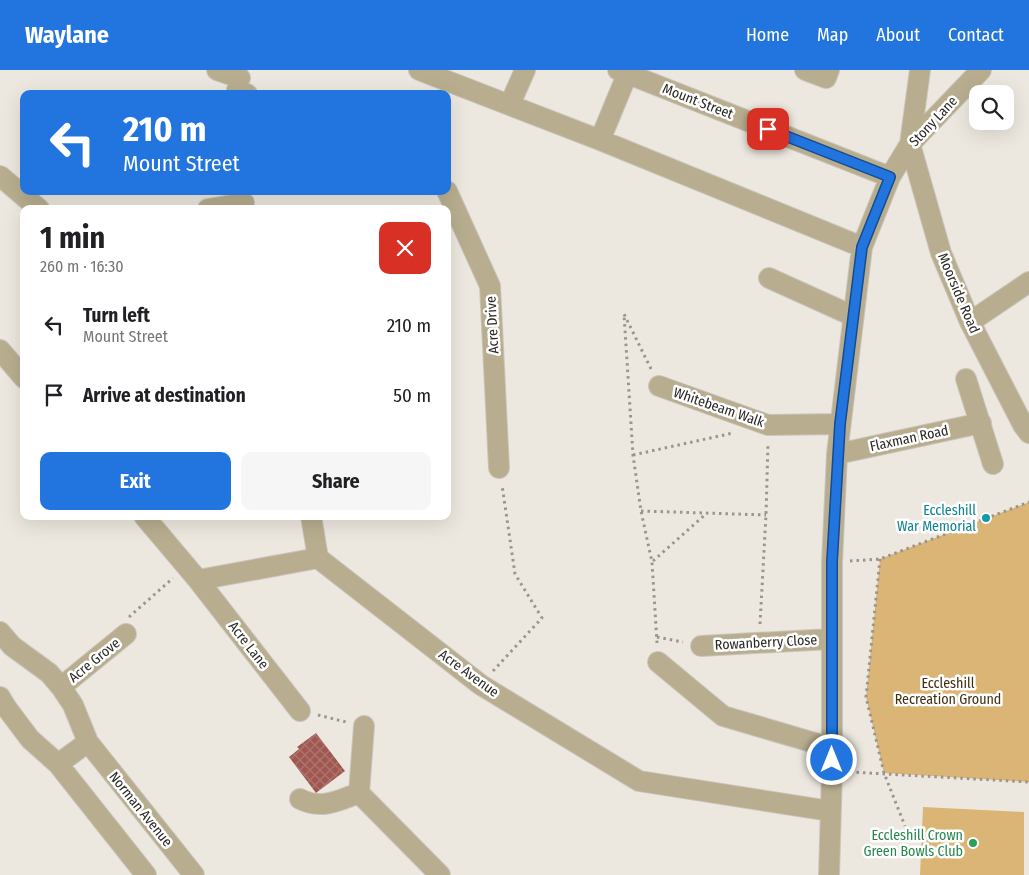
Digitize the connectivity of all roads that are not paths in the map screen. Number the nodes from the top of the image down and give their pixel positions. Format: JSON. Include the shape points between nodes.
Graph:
{"nodes":[{"id":1,"x":217,"y":70,"type":"edge"},
{"id":2,"x":419,"y":70,"type":"edge"},
{"id":3,"x":525,"y":70,"type":"edge"},
{"id":4,"x":805,"y":70,"type":"edge"},
{"id":5,"x":829,"y":70,"type":"edge"},
{"id":6,"x":920,"y":70,"type":"edge"},
{"id":7,"x":980,"y":70,"type":"edge"},
{"id":8,"x":625,"y":71,"type":"edge"},
{"id":9,"x":241,"y":85,"type":"edge"},
{"id":10,"x":510,"y":104,"type":"junction"},
{"id":11,"x":600,"y":140,"type":"junction"},
{"id":12,"x":910,"y":144,"type":"junction"},
{"id":13,"x":0,"y":176,"type":"edge"},
{"id":14,"x":890,"y":177,"type":"junction"},
{"id":15,"x":20,"y":193,"type":"edge"},
{"id":16,"x":22,"y":195,"type":"edge"},
{"id":17,"x":449,"y":195,"type":"edge"},
{"id":18,"x":244,"y":201,"type":"edge"},
{"id":19,"x":34,"y":205,"type":"edge"},
{"id":20,"x":226,"y":205,"type":"edge"},
{"id":21,"x":862,"y":247,"type":"junction"},
{"id":22,"x":769,"y":278,"type":"dead end"},
{"id":23,"x":1029,"y":282,"type":"edge"},
{"id":24,"x":853,"y":316,"type":"junction"},
{"id":25,"x":970,"y":322,"type":"junction"},
{"id":26,"x":0,"y":350,"type":"edge"},
{"id":27,"x":20,"y":373,"type":"edge"},
{"id":28,"x":966,"y":379,"type":"dead end"},
{"id":29,"x":659,"y":386,"type":"road end"},
{"id":30,"x":981,"y":422,"type":"junction"},
{"id":31,"x":840,"y":424,"type":"junction"},
{"id":32,"x":1029,"y":433,"type":"edge"},
{"id":33,"x":837,"y":454,"type":"junction"},
{"id":34,"x":993,"y":464,"type":"dead end"},
{"id":35,"x":499,"y":468,"type":"road end"},
{"id":36,"x":147,"y":520,"type":"edge"},
{"id":37,"x":312,"y":520,"type":"edge"},
{"id":38,"x":318,"y":558,"type":"junction"},
{"id":39,"x":192,"y":573,"type":"junction"},
{"id":40,"x":126,"y":634,"type":"road end"},
{"id":41,"x":831,"y":639,"type":"junction"},
{"id":42,"x":4,"y":644,"type":"edge"},
{"id":43,"x":701,"y":646,"type":"road end"},
{"id":44,"x":658,"y":662,"type":"road end"},
{"id":45,"x":61,"y":687,"type":"junction"},
{"id":46,"x":0,"y":697,"type":"edge"},
{"id":47,"x":300,"y":711,"type":"road end"},
{"id":48,"x":364,"y":726,"type":"road end"},
{"id":49,"x":88,"y":742,"type":"junction"},
{"id":50,"x":832,"y":748,"type":"junction"},
{"id":51,"x":58,"y":764,"type":"junction"},
{"id":52,"x":359,"y":793,"type":"junction"},
{"id":53,"x":300,"y":800,"type":"dead end"},
{"id":54,"x":830,"y":811,"type":"junction"},
{"id":55,"x":146,"y":875,"type":"edge"},
{"id":56,"x":194,"y":875,"type":"edge"},
{"id":57,"x":440,"y":875,"type":"edge"},
{"id":58,"x":829,"y":875,"type":"edge"}],
"edges":[{"from":1,"to":9,"type":"street"},
{"from":2,"to":10,"type":"street"},
{"from":3,"to":10,"type":"street"},
{"from":4,"to":5,"type":"street","via":[[826,78]]},
{"from":6,"to":12,"type":"street"},
{"from":7,"to":12,"type":"street","name":"Stony Lane"},
{"from":8,"to":11,"type":"street"},
{"from":8,"to":14,"type":"street","name":"Mount Street"},
{"from":10,"to":11,"type":"street"},
{"from":11,"to":21,"type":"street"},
{"from":12,"to":14,"type":"street","name":"Stony Lane"},
{"from":12,"to":25,"type":"street","name":"Moorside Road","via":[[941,253]]},
{"from":13,"to":15,"type":"street"},
{"from":14,"to":21,"type":"street","name":"Stony Lane"},
{"from":16,"to":19,"type":"street"},
{"from":17,"to":35,"type":"street","name":"Acre Drive","via":[[490,286]]},
{"from":18,"to":20,"type":"street"},
{"from":21,"to":24,"type":"street","name":"Stony Lane"},
{"from":22,"to":24,"type":"street"},
{"from":23,"to":25,"type":"street"},
{"from":24,"to":31,"type":"street","name":"Stony Lane"},
{"from":25,"to":32,"type":"street","name":"Moorside Road"},
{"from":26,"to":27,"type":"street"},
{"from":28,"to":30,"type":"street"},
{"from":29,"to":31,"type":"street","name":"Whitebeam Walk","via":[[768,425]]},
{"from":30,"to":33,"type":"street","name":"Flaxman Road"},
{"from":30,"to":34,"type":"street"},
{"from":31,"to":33,"type":"street","name":"Stony Lane"},
{"from":33,"to":41,"type":"street","name":"Stony Lane"},
{"from":36,"to":39,"type":"street"},
{"from":37,"to":38,"type":"street"},
{"from":38,"to":39,"type":"street"},
{"from":38,"to":54,"type":"street","name":"Acre Avenue","via":[[481,685],[639,781]]},
{"from":39,"to":47,"type":"street","name":"Acre Lane"},
{"from":40,"to":45,"type":"street","name":"Acre Grove"},
{"from":41,"to":43,"type":"street","name":"Rowanberry Close"},
{"from":41,"to":50,"type":"street","name":"Stony Lane"},
{"from":42,"to":45,"type":"street","name":"Norman Avenue","via":[[49,673]]},
{"from":44,"to":50,"type":"street","via":[[723,716]]},
{"from":45,"to":49,"type":"street","name":"Norman Avenue","via":[[74,705]]},
{"from":46,"to":51,"type":"street","via":[[30,739]]},
{"from":48,"to":52,"type":"street"},
{"from":49,"to":51,"type":"street"},
{"from":49,"to":56,"type":"street","name":"Norman Avenue"},
{"from":50,"to":54,"type":"street","name":"Stony Lane"},
{"from":51,"to":55,"type":"street"},
{"from":52,"to":53,"type":"street","via":[[329,804],[311,805]]},
{"from":52,"to":57,"type":"street"},
{"from":54,"to":58,"type":"street","name":"Stony Lane"}]}
